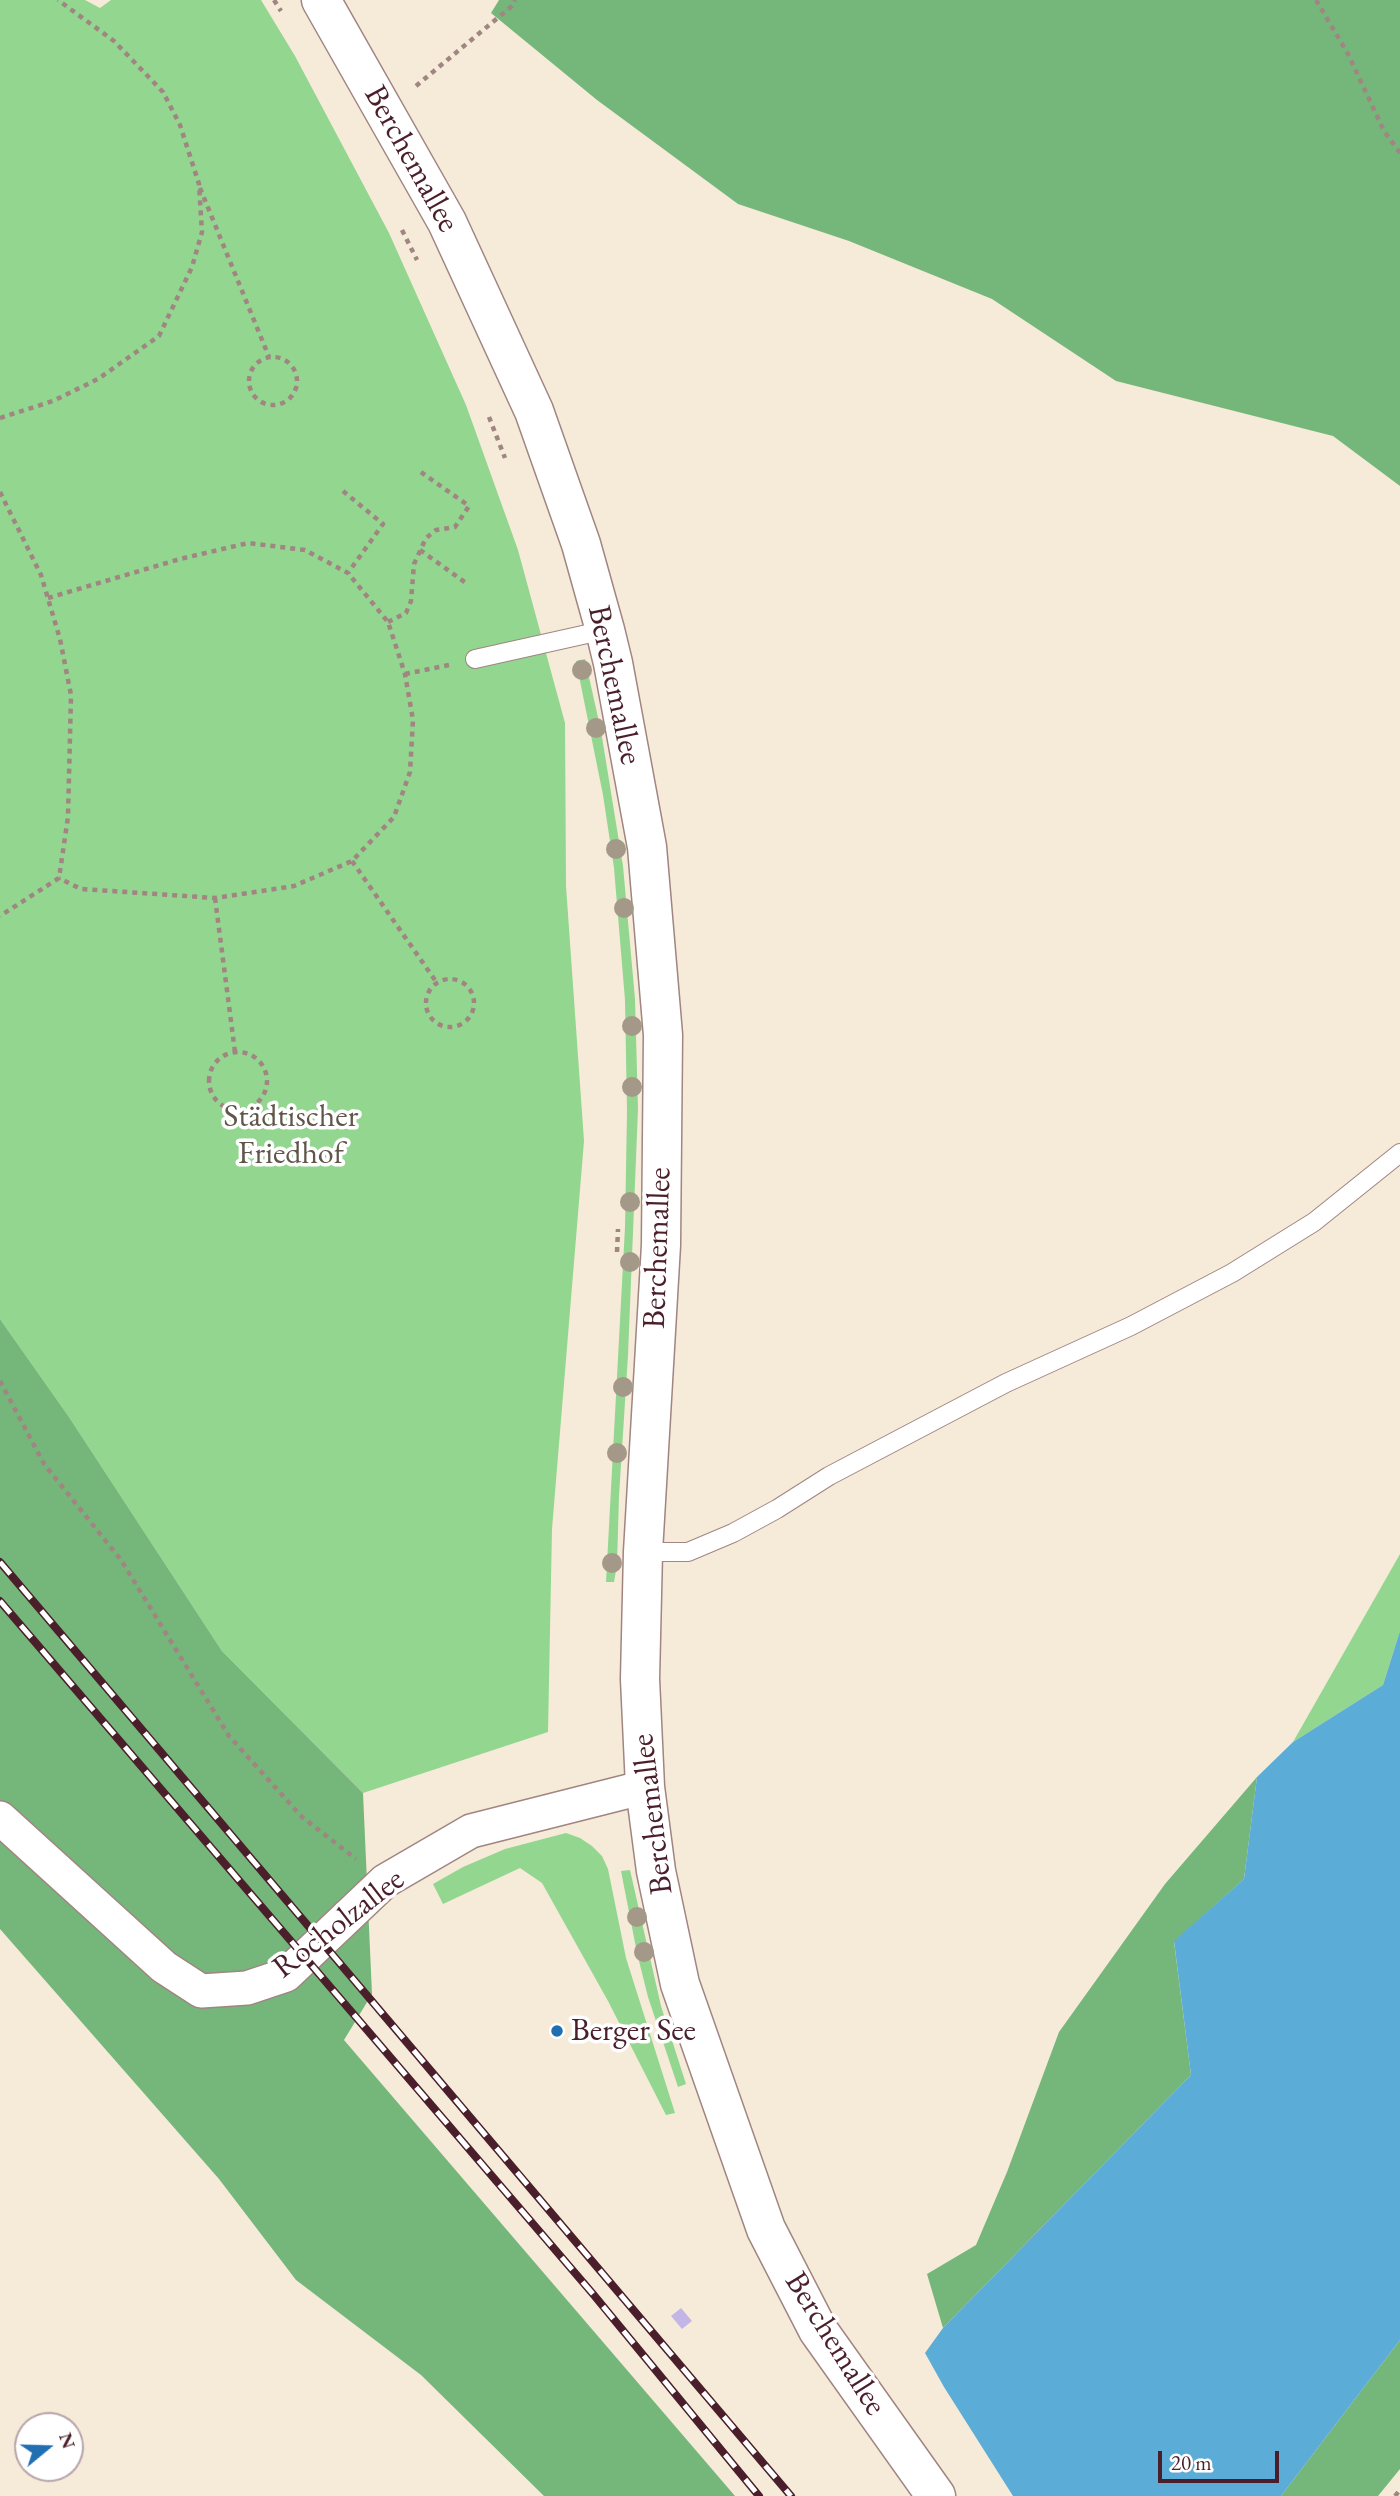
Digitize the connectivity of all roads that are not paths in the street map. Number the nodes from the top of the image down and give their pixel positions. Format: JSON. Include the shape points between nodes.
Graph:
{"nodes":[{"id":1,"x":321,"y":0,"type":"edge"},
{"id":2,"x":605,"y":630,"type":"junction"},
{"id":3,"x":475,"y":659,"type":"road end"},
{"id":4,"x":1400,"y":1153,"type":"edge"},
{"id":5,"x":643,"y":1552,"type":"junction"},
{"id":6,"x":645,"y":1787,"type":"junction"},
{"id":7,"x":0,"y":1818,"type":"edge"},
{"id":8,"x":936,"y":2496,"type":"edge"}],
"edges":[{"from":1,"to":2,"type":"street","name":"Berchemallee","via":[[447,222],[534,411],[581,544]]},
{"from":2,"to":3,"type":"lane"},
{"from":2,"to":5,"type":"street","name":"Berchemallee","via":[[647,847],[663,1035],[661,1245]]},
{"from":4,"to":5,"type":"lane","via":[[1314,1222],[1221,1279],[1006,1383],[733,1532],[688,1552]]},
{"from":5,"to":6,"type":"street","name":"Berchemallee","via":[[639,1679]]},
{"from":6,"to":7,"type":"street","name":"Rocholzallee","via":[[471,1831],[385,1881],[286,1975],[247,1989],[201,1991],[164,1967]]},
{"from":6,"to":8,"type":"street","name":"Berchemallee","via":[[656,1871],[680,1984],[766,2229],[818,2330]]}]}
